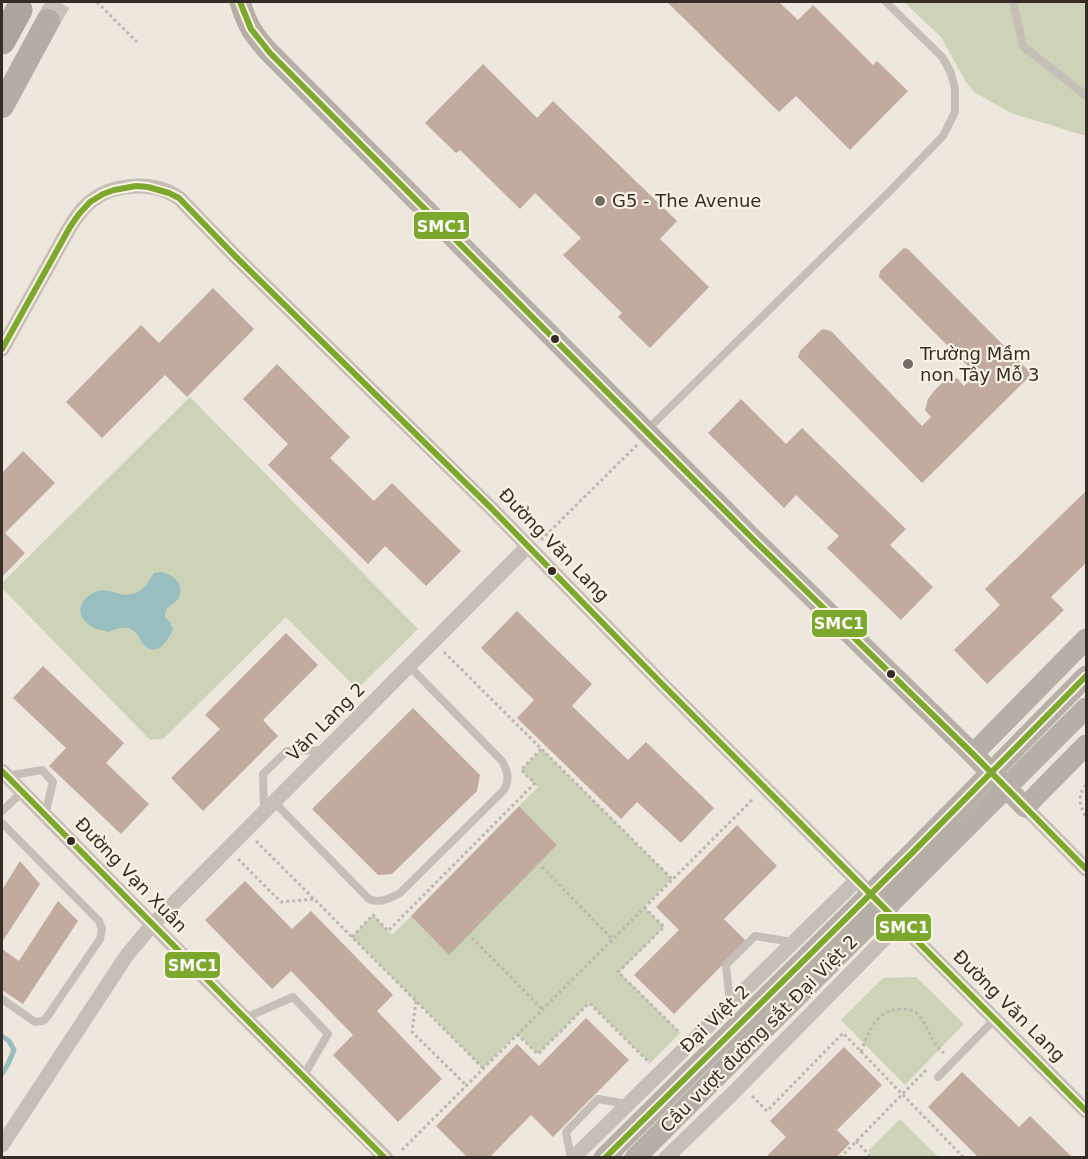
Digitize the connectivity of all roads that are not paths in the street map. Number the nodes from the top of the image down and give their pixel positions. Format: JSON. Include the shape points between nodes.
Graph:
{"nodes":[{"id":1,"x":240,"y":2,"type":"edge"},
{"id":2,"x":886,"y":2,"type":"edge"},
{"id":3,"x":1013,"y":2,"type":"edge"},
{"id":4,"x":19,"y":10,"type":"tunnel mouth"},
{"id":5,"x":48,"y":21,"type":"tunnel mouth"},
{"id":6,"x":2,"y":41,"type":"edge"},
{"id":7,"x":1086,"y":94,"type":"edge"},
{"id":8,"x":2,"y":106,"type":"edge"},
{"id":9,"x":2,"y":349,"type":"edge"},
{"id":10,"x":643,"y":436,"type":"junction"},
{"id":11,"x":533,"y":545,"type":"junction"},
{"id":12,"x":1086,"y":639,"type":"edge"},
{"id":13,"x":409,"y":666,"type":"junction"},
{"id":14,"x":1086,"y":676,"type":"edge"},
{"id":15,"x":1086,"y":708,"type":"edge"},
{"id":16,"x":1086,"y":745,"type":"edge"},
{"id":17,"x":326,"y":750,"type":"junction"},
{"id":18,"x":973,"y":754,"type":"junction"},
{"id":19,"x":4,"y":773,"type":"edge"},
{"id":20,"x":22,"y":792,"type":"junction"},
{"id":21,"x":269,"y":807,"type":"junction"},
{"id":22,"x":1025,"y":807,"type":"junction"},
{"id":23,"x":2,"y":810,"type":"edge"},
{"id":24,"x":45,"y":815,"type":"junction"},
{"id":25,"x":2,"y":823,"type":"edge"},
{"id":26,"x":1086,"y":869,"type":"edge"},
{"id":27,"x":857,"y":880,"type":"junction"},
{"id":28,"x":900,"y":923,"type":"junction"},
{"id":29,"x":153,"y":924,"type":"junction"},
{"id":30,"x":793,"y":942,"type":"junction"},
{"id":31,"x":2,"y":999,"type":"edge"},
{"id":32,"x":730,"y":1004,"type":"junction"},
{"id":33,"x":245,"y":1018,"type":"junction"},
{"id":34,"x":995,"y":1019,"type":"junction"},
{"id":35,"x":303,"y":1077,"type":"junction"},
{"id":36,"x":938,"y":1077,"type":"dead end"},
{"id":37,"x":627,"y":1104,"type":"junction"},
{"id":38,"x":1086,"y":1111,"type":"edge"},
{"id":39,"x":2,"y":1145,"type":"edge"},
{"id":40,"x":386,"y":1158,"type":"edge"},
{"id":41,"x":572,"y":1158,"type":"edge"},
{"id":42,"x":604,"y":1158,"type":"edge"},
{"id":43,"x":635,"y":1158,"type":"edge"},
{"id":44,"x":666,"y":1158,"type":"edge"}],
"edges":[{"from":1,"to":10,"type":"street","via":[[254,36]]},
{"from":2,"to":10,"type":"lane","via":[[943,58],[951,73],[955,112],[943,136]]},
{"from":3,"to":7,"type":"lane","via":[[1023,46]]},
{"from":4,"to":6,"type":"highway"},
{"from":5,"to":8,"type":"main road"},
{"from":9,"to":11,"type":"street","name":"Đường Văn Lang","via":[[67,232],[92,200],[123,188],[165,190],[179,198]]},
{"from":10,"to":18,"type":"street"},
{"from":11,"to":13,"type":"street","name":"Văn Lang 2"},
{"from":11,"to":27,"type":"street","name":"Đường Văn Lang","via":[[662,684]]},
{"from":12,"to":18,"type":"street"},
{"from":13,"to":17,"type":"street","name":"Văn Lang 2"},
{"from":13,"to":21,"type":"lane","via":[[502,761],[508,775],[504,790],[400,894],[380,901],[369,898]]},
{"from":14,"to":42,"type":"street","name":"Cầu vượt đường sắt Đại Việt 2","bridge":true},
{"from":15,"to":43,"type":"street","name":"Cầu vượt đường sắt Đại Việt 2","bridge":true},
{"from":16,"to":22,"type":"street"},
{"from":17,"to":21,"type":"street","name":"Văn Lang 2"},
{"from":17,"to":21,"type":"lane","via":[[287,751],[263,774]]},
{"from":18,"to":22,"type":"street"},
{"from":19,"to":20,"type":"street","name":"Đường Vạn Xuân"},
{"from":19,"to":24,"type":"lane","via":[[42,770],[54,782]]},
{"from":20,"to":23,"type":"lane"},
{"from":20,"to":24,"type":"street","name":"Đường Vạn Xuân"},
{"from":21,"to":29,"type":"street","name":"Văn Lang 2"},
{"from":22,"to":26,"type":"street"},
{"from":24,"to":29,"type":"street","name":"Đường Vạn Xuân"},
{"from":25,"to":31,"type":"lane","via":[[99,921],[102,929],[100,939],[43,1021],[36,1022]]},
{"from":27,"to":28,"type":"street","name":"Đường Văn Lang"},
{"from":27,"to":30,"type":"street","name":"Đại Việt 2"},
{"from":28,"to":34,"type":"street","name":"Đường Văn Lang"},
{"from":28,"to":44,"type":"street"},
{"from":29,"to":33,"type":"street","name":"Đường Vạn Xuân"},
{"from":29,"to":39,"type":"street","name":"Văn Lang 2","via":[[127,955]]},
{"from":30,"to":32,"type":"street","name":"Đại Việt 2"},
{"from":30,"to":32,"type":"lane","via":[[754,936],[726,965]]},
{"from":32,"to":37,"type":"street","name":"Đại Việt 2"},
{"from":33,"to":35,"type":"street","name":"Đường Vạn Xuân"},
{"from":33,"to":35,"type":"lane","via":[[293,997],[328,1034]]},
{"from":34,"to":36,"type":"lane"},
{"from":34,"to":38,"type":"street","name":"Đường Văn Lang"},
{"from":35,"to":40,"type":"street","name":"Đường Vạn Xuân"},
{"from":37,"to":41,"type":"street","name":"Đại Việt 2"},
{"from":37,"to":41,"type":"lane","via":[[598,1100],[566,1132]]}]}
